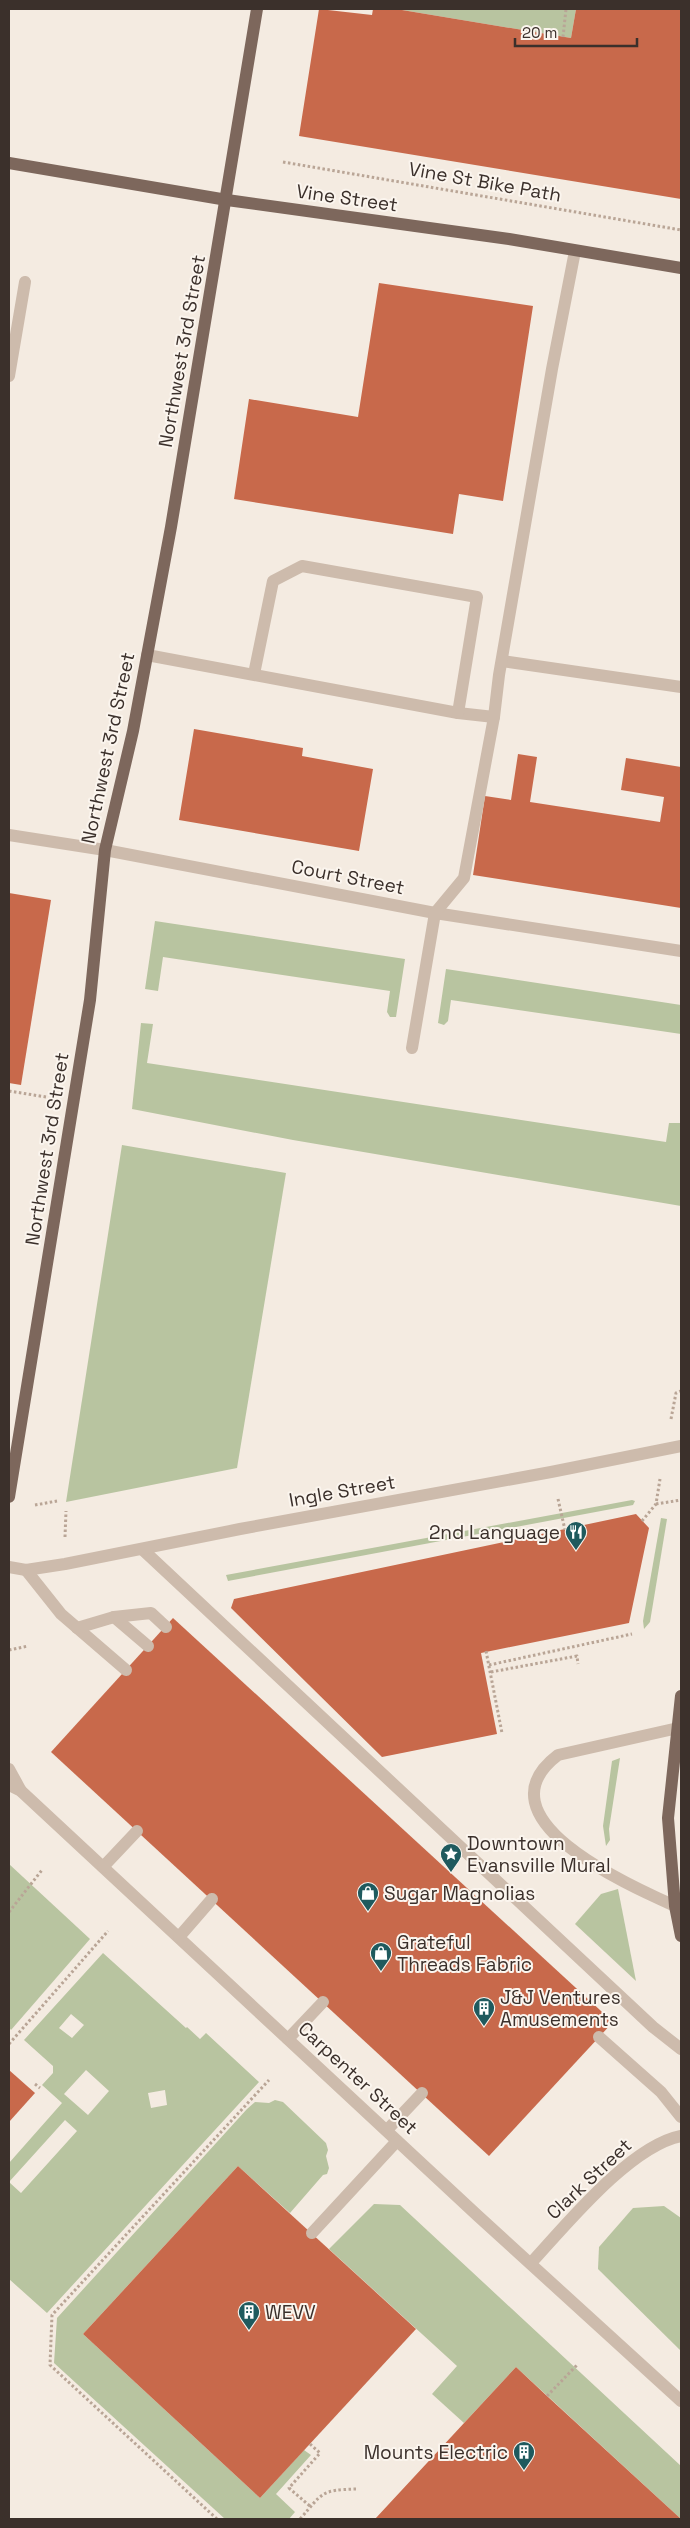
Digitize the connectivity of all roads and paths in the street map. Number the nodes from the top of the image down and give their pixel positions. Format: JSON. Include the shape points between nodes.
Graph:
{"nodes":[{"id":1,"x":258,"y":9,"type":"edge"},
{"id":2,"x":566,"y":9,"type":"edge"},
{"id":3,"x":563,"y":37,"type":"dead end"},
{"id":4,"x":283,"y":162,"type":"dead end"},
{"id":5,"x":9,"y":163,"type":"edge"},
{"id":6,"x":227,"y":200,"type":"junction"},
{"id":7,"x":681,"y":230,"type":"edge"},
{"id":8,"x":575,"y":251,"type":"junction"},
{"id":9,"x":681,"y":268,"type":"edge"},
{"id":10,"x":25,"y":282,"type":"dead end"},
{"id":11,"x":9,"y":376,"type":"edge"},
{"id":12,"x":147,"y":655,"type":"junction"},
{"id":13,"x":502,"y":661,"type":"junction"},
{"id":14,"x":254,"y":674,"type":"junction"},
{"id":15,"x":681,"y":687,"type":"edge"},
{"id":16,"x":458,"y":713,"type":"junction"},
{"id":17,"x":494,"y":717,"type":"junction"},
{"id":18,"x":9,"y":835,"type":"edge"},
{"id":19,"x":105,"y":850,"type":"junction"},
{"id":20,"x":435,"y":913,"type":"junction"},
{"id":21,"x":681,"y":951,"type":"edge"},
{"id":22,"x":412,"y":1048,"type":"dead end"},
{"id":23,"x":9,"y":1092,"type":"edge"},
{"id":24,"x":74,"y":1102,"type":"junction"},
{"id":25,"x":681,"y":1446,"type":"edge"},
{"id":26,"x":9,"y":1497,"type":"edge"},
{"id":27,"x":681,"y":1500,"type":"edge"},
{"id":28,"x":642,"y":1521,"type":"dead end"},
{"id":29,"x":142,"y":1549,"type":"junction"},
{"id":30,"x":9,"y":1567,"type":"edge"},
{"id":31,"x":26,"y":1570,"type":"junction"},
{"id":32,"x":114,"y":1617,"type":"junction"},
{"id":33,"x":166,"y":1627,"type":"dead end"},
{"id":34,"x":77,"y":1628,"type":"junction"},
{"id":35,"x":632,"y":1634,"type":"dead end"},
{"id":36,"x":28,"y":1646,"type":"dead end"},
{"id":37,"x":148,"y":1646,"type":"dead end"},
{"id":38,"x":9,"y":1650,"type":"edge"},
{"id":39,"x":486,"y":1651,"type":"dead end"},
{"id":40,"x":578,"y":1664,"type":"dead end"},
{"id":41,"x":489,"y":1665,"type":"junction"},
{"id":42,"x":126,"y":1670,"type":"dead end"},
{"id":43,"x":491,"y":1672,"type":"junction"},
{"id":44,"x":681,"y":1696,"type":"edge"},
{"id":45,"x":678,"y":1728,"type":"junction"},
{"id":46,"x":502,"y":1733,"type":"dead end"},
{"id":47,"x":9,"y":1769,"type":"edge"},
{"id":48,"x":9,"y":1785,"type":"edge"},
{"id":49,"x":21,"y":1791,"type":"junction"},
{"id":50,"x":137,"y":1831,"type":"dead end"},
{"id":51,"x":103,"y":1866,"type":"junction"},
{"id":52,"x":42,"y":1870,"type":"dead end"},
{"id":53,"x":212,"y":1899,"type":"dead end"},
{"id":54,"x":675,"y":1906,"type":"junction"},
{"id":55,"x":9,"y":1912,"type":"edge"},
{"id":56,"x":108,"y":1931,"type":"dead end"},
{"id":57,"x":681,"y":1936,"type":"edge"},
{"id":58,"x":179,"y":1938,"type":"junction"},
{"id":59,"x":323,"y":2002,"type":"dead end"},
{"id":60,"x":599,"y":2037,"type":"dead end"},
{"id":61,"x":288,"y":2039,"type":"junction"},
{"id":62,"x":9,"y":2044,"type":"edge"},
{"id":63,"x":681,"y":2049,"type":"edge"},
{"id":64,"x":269,"y":2080,"type":"dead end"},
{"id":65,"x":35,"y":2084,"type":"dead end"},
{"id":66,"x":40,"y":2088,"type":"dead end"},
{"id":67,"x":422,"y":2093,"type":"dead end"},
{"id":68,"x":681,"y":2117,"type":"edge"},
{"id":69,"x":387,"y":2130,"type":"junction"},
{"id":70,"x":681,"y":2136,"type":"edge"},
{"id":71,"x":398,"y":2141,"type":"junction"},
{"id":72,"x":312,"y":2233,"type":"dead end"},
{"id":73,"x":531,"y":2263,"type":"junction"},
{"id":74,"x":578,"y":2364,"type":"dead end"},
{"id":75,"x":547,"y":2396,"type":"dead end"},
{"id":76,"x":681,"y":2401,"type":"edge"},
{"id":77,"x":310,"y":2444,"type":"dead end"},
{"id":78,"x":356,"y":2489,"type":"dead end"},
{"id":79,"x":311,"y":2507,"type":"junction"},
{"id":80,"x":217,"y":2519,"type":"edge"},
{"id":81,"x":300,"y":2519,"type":"edge"}],
"edges":[{"from":1,"to":6,"type":"main road","name":"Northwest 3rd Street"},
{"from":2,"to":3,"type":"path"},
{"from":4,"to":7,"type":"path","name":"Vine St Bike Path"},
{"from":5,"to":6,"type":"main road","name":"Vine Street"},
{"from":6,"to":8,"type":"main road","name":"Vine Street"},
{"from":6,"to":12,"type":"main road","name":"Northwest 3rd Street"},
{"from":8,"to":9,"type":"main road","name":"Vine Street"},
{"from":8,"to":13,"type":"street"},
{"from":10,"to":11,"type":"street"},
{"from":12,"to":14,"type":"street"},
{"from":12,"to":19,"type":"main road","name":"Northwest 3rd Street"},
{"from":13,"to":15,"type":"street"},
{"from":13,"to":17,"type":"street"},
{"from":14,"to":16,"type":"street"},
{"from":14,"to":16,"type":"street","via":[[273,581],[302,566],[477,597]]},
{"from":16,"to":17,"type":"street"},
{"from":17,"to":20,"type":"street","via":[[464,878]]},
{"from":18,"to":19,"type":"street","name":"Court Street"},
{"from":19,"to":20,"type":"street","name":"Court Street"},
{"from":19,"to":24,"type":"main road","name":"Northwest 3rd Street","via":[[90,1000]]},
{"from":20,"to":21,"type":"street","name":"Court Street"},
{"from":20,"to":22,"type":"street"},
{"from":23,"to":24,"type":"path"},
{"from":24,"to":26,"type":"main road","name":"Northwest 3rd Street"},
{"from":25,"to":29,"type":"street","name":"Ingle Street"},
{"from":27,"to":28,"type":"path","via":[[656,1504]]},
{"from":29,"to":31,"type":"street","name":"Ingle Street"},
{"from":29,"to":63,"type":"street","via":[[653,2027]]},
{"from":30,"to":31,"type":"street","name":"Ingle Street"},
{"from":31,"to":34,"type":"street","via":[[60,1614]]},
{"from":32,"to":33,"type":"street","via":[[151,1613]]},
{"from":32,"to":34,"type":"street"},
{"from":32,"to":37,"type":"street"},
{"from":34,"to":42,"type":"street"},
{"from":35,"to":41,"type":"path"},
{"from":36,"to":38,"type":"path"},
{"from":39,"to":41,"type":"path"},
{"from":40,"to":43,"type":"path","via":[[577,1656]]},
{"from":41,"to":43,"type":"path"},
{"from":43,"to":46,"type":"path"},
{"from":44,"to":45,"type":"main road"},
{"from":45,"to":54,"type":"main road","via":[[668,1818]]},
{"from":45,"to":54,"type":"street","via":[[558,1756],[545,1765],[535,1794],[538,1812],[547,1828],[584,1858],[625,1884]]},
{"from":47,"to":49,"type":"street"},
{"from":48,"to":49,"type":"street","name":"Carpenter Street"},
{"from":49,"to":51,"type":"street","name":"Carpenter Street"},
{"from":50,"to":51,"type":"street"},
{"from":51,"to":58,"type":"street","name":"Carpenter Street"},
{"from":52,"to":55,"type":"path"},
{"from":53,"to":58,"type":"street"},
{"from":54,"to":57,"type":"main road"},
{"from":56,"to":62,"type":"path"},
{"from":58,"to":61,"type":"street","name":"Carpenter Street"},
{"from":59,"to":61,"type":"street"},
{"from":60,"to":68,"type":"street","via":[[661,2092]]},
{"from":61,"to":69,"type":"street","name":"Carpenter Street"},
{"from":64,"to":80,"type":"path","via":[[52,2315],[50,2365]]},
{"from":65,"to":66,"type":"path"},
{"from":67,"to":69,"type":"street"},
{"from":69,"to":71,"type":"street","name":"Carpenter Street"},
{"from":70,"to":73,"type":"street","name":"Clark Street","via":[[668,2138],[633,2160],[578,2211]]},
{"from":71,"to":72,"type":"street"},
{"from":71,"to":73,"type":"street","name":"Carpenter Street"},
{"from":73,"to":76,"type":"street","name":"Carpenter Street"},
{"from":74,"to":75,"type":"path"},
{"from":77,"to":79,"type":"path","via":[[320,2453],[289,2488]]},
{"from":78,"to":79,"type":"path","via":[[330,2489]]},
{"from":79,"to":81,"type":"path"}]}
